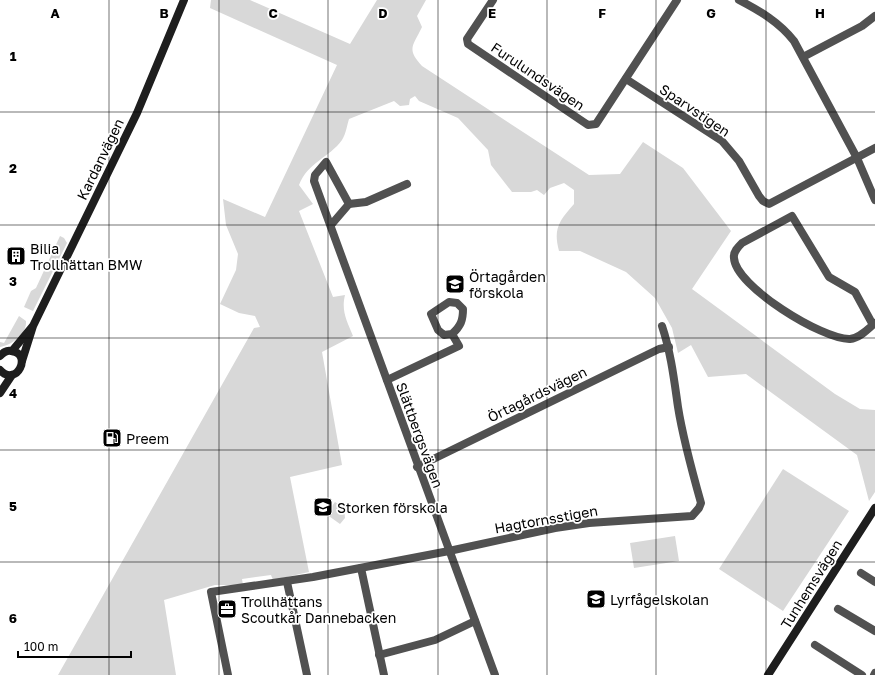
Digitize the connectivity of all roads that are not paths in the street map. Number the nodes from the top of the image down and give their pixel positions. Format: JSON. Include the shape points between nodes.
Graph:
{"nodes":[{"id":1,"x":184,"y":0,"type":"edge"},
{"id":2,"x":493,"y":0,"type":"edge"},
{"id":3,"x":677,"y":0,"type":"edge"},
{"id":4,"x":739,"y":0,"type":"edge"},
{"id":5,"x":875,"y":16,"type":"edge"},
{"id":6,"x":803,"y":57,"type":"junction"},
{"id":7,"x":626,"y":79,"type":"junction"},
{"id":8,"x":875,"y":148,"type":"edge"},
{"id":9,"x":857,"y":158,"type":"junction"},
{"id":10,"x":407,"y":184,"type":"dead end"},
{"id":11,"x":875,"y":200,"type":"edge"},
{"id":12,"x":349,"y":204,"type":"junction"},
{"id":13,"x":331,"y":225,"type":"junction"},
{"id":14,"x":874,"y":324,"type":"edge"},
{"id":15,"x":33,"y":326,"type":"junction"},
{"id":16,"x":662,"y":326,"type":"dead end"},
{"id":17,"x":452,"y":334,"type":"dead end"},
{"id":18,"x":669,"y":347,"type":"junction"},
{"id":19,"x":4,"y":352,"type":"edge"},
{"id":20,"x":22,"y":361,"type":"junction"},
{"id":21,"x":0,"y":370,"type":"edge"},
{"id":22,"x":12,"y":375,"type":"junction"},
{"id":23,"x":387,"y":380,"type":"junction"},
{"id":24,"x":0,"y":393,"type":"edge"},
{"id":25,"x":417,"y":467,"type":"junction"},
{"id":26,"x":875,"y":508,"type":"edge"},
{"id":27,"x":449,"y":551,"type":"junction"},
{"id":28,"x":361,"y":568,"type":"junction"},
{"id":29,"x":861,"y":573,"type":"dead end"},
{"id":30,"x":287,"y":582,"type":"junction"},
{"id":31,"x":875,"y":582,"type":"edge"},
{"id":32,"x":838,"y":609,"type":"dead end"},
{"id":33,"x":475,"y":621,"type":"junction"},
{"id":34,"x":875,"y":631,"type":"edge"},
{"id":35,"x":815,"y":645,"type":"dead end"},
{"id":36,"x":380,"y":655,"type":"junction"},
{"id":37,"x":228,"y":675,"type":"edge"},
{"id":38,"x":307,"y":675,"type":"edge"},
{"id":39,"x":384,"y":675,"type":"edge"},
{"id":40,"x":495,"y":675,"type":"edge"},
{"id":41,"x":768,"y":675,"type":"edge"},
{"id":42,"x":862,"y":675,"type":"edge"}],
"edges":[{"from":1,"to":15,"type":"street","name":"Kardanvägen","via":[[137,113]]},
{"from":2,"to":7,"type":"street","name":"Furulundsvägen","via":[[467,39],[468,44],[588,125],[596,124]]},
{"from":3,"to":7,"type":"street","name":"Furulundsvägen"},
{"from":4,"to":6,"type":"street","via":[[765,14],[783,28]]},
{"from":5,"to":6,"type":"street","via":[[862,26]]},
{"from":6,"to":9,"type":"street"},
{"from":7,"to":9,"type":"street","name":"Sparvstigen","via":[[722,141],[739,161],[759,196],[769,204]]},
{"from":8,"to":9,"type":"street"},
{"from":9,"to":11,"type":"street"},
{"from":10,"to":12,"type":"street","via":[[366,202]]},
{"from":12,"to":13,"type":"street"},
{"from":12,"to":13,"type":"street","name":"Slättbergsvägen","via":[[326,162],[315,175],[314,181]]},
{"from":13,"to":23,"type":"street","name":"Slättbergsvägen","via":[[356,292],[359,309]]},
{"from":14,"to":14,"type":"street","via":[[864,334],[852,339],[838,338],[821,332],[765,297],[743,276],[736,267],[733,257],[736,249],[742,243],[792,216],[829,277],[855,292]]},
{"from":15,"to":19,"type":"street","name":"Kardanvägen"},
{"from":15,"to":20,"type":"street","name":"Kardanvägen"},
{"from":16,"to":18,"type":"street","name":"Hagtornsstigen"},
{"from":17,"to":23,"type":"street","via":[[458,346]]},
{"from":18,"to":25,"type":"street","name":"Örtagårdsvägen","via":[[659,349]]},
{"from":18,"to":27,"type":"street","name":"Hagtornsstigen","via":[[691,471],[701,503],[696,513],[692,516],[555,528]]},
{"from":19,"to":20,"type":"street","via":[[19,354]]},
{"from":20,"to":22,"type":"street","name":"Kardanvägen","via":[[19,370]]},
{"from":21,"to":22,"type":"street"},
{"from":22,"to":24,"type":"street"},
{"from":23,"to":25,"type":"street","name":"Slättbergsvägen"},
{"from":25,"to":27,"type":"street","name":"Slättbergsvägen"},
{"from":26,"to":41,"type":"street","name":"Tunhemsvägen"},
{"from":27,"to":28,"type":"street","name":"Hagtornsstigen"},
{"from":27,"to":33,"type":"street","name":"Slättbergsvägen"},
{"from":28,"to":30,"type":"street","name":"Hagtornsstigen"},
{"from":28,"to":36,"type":"street"},
{"from":29,"to":31,"type":"street"},
{"from":30,"to":37,"type":"street","name":"Hagtornsstigen","via":[[211,592]]},
{"from":30,"to":38,"type":"street"},
{"from":32,"to":34,"type":"street"},
{"from":33,"to":36,"type":"street","via":[[435,640]]},
{"from":33,"to":40,"type":"street","name":"Slättbergsvägen"},
{"from":35,"to":42,"type":"street"},
{"from":36,"to":39,"type":"street"}]}
